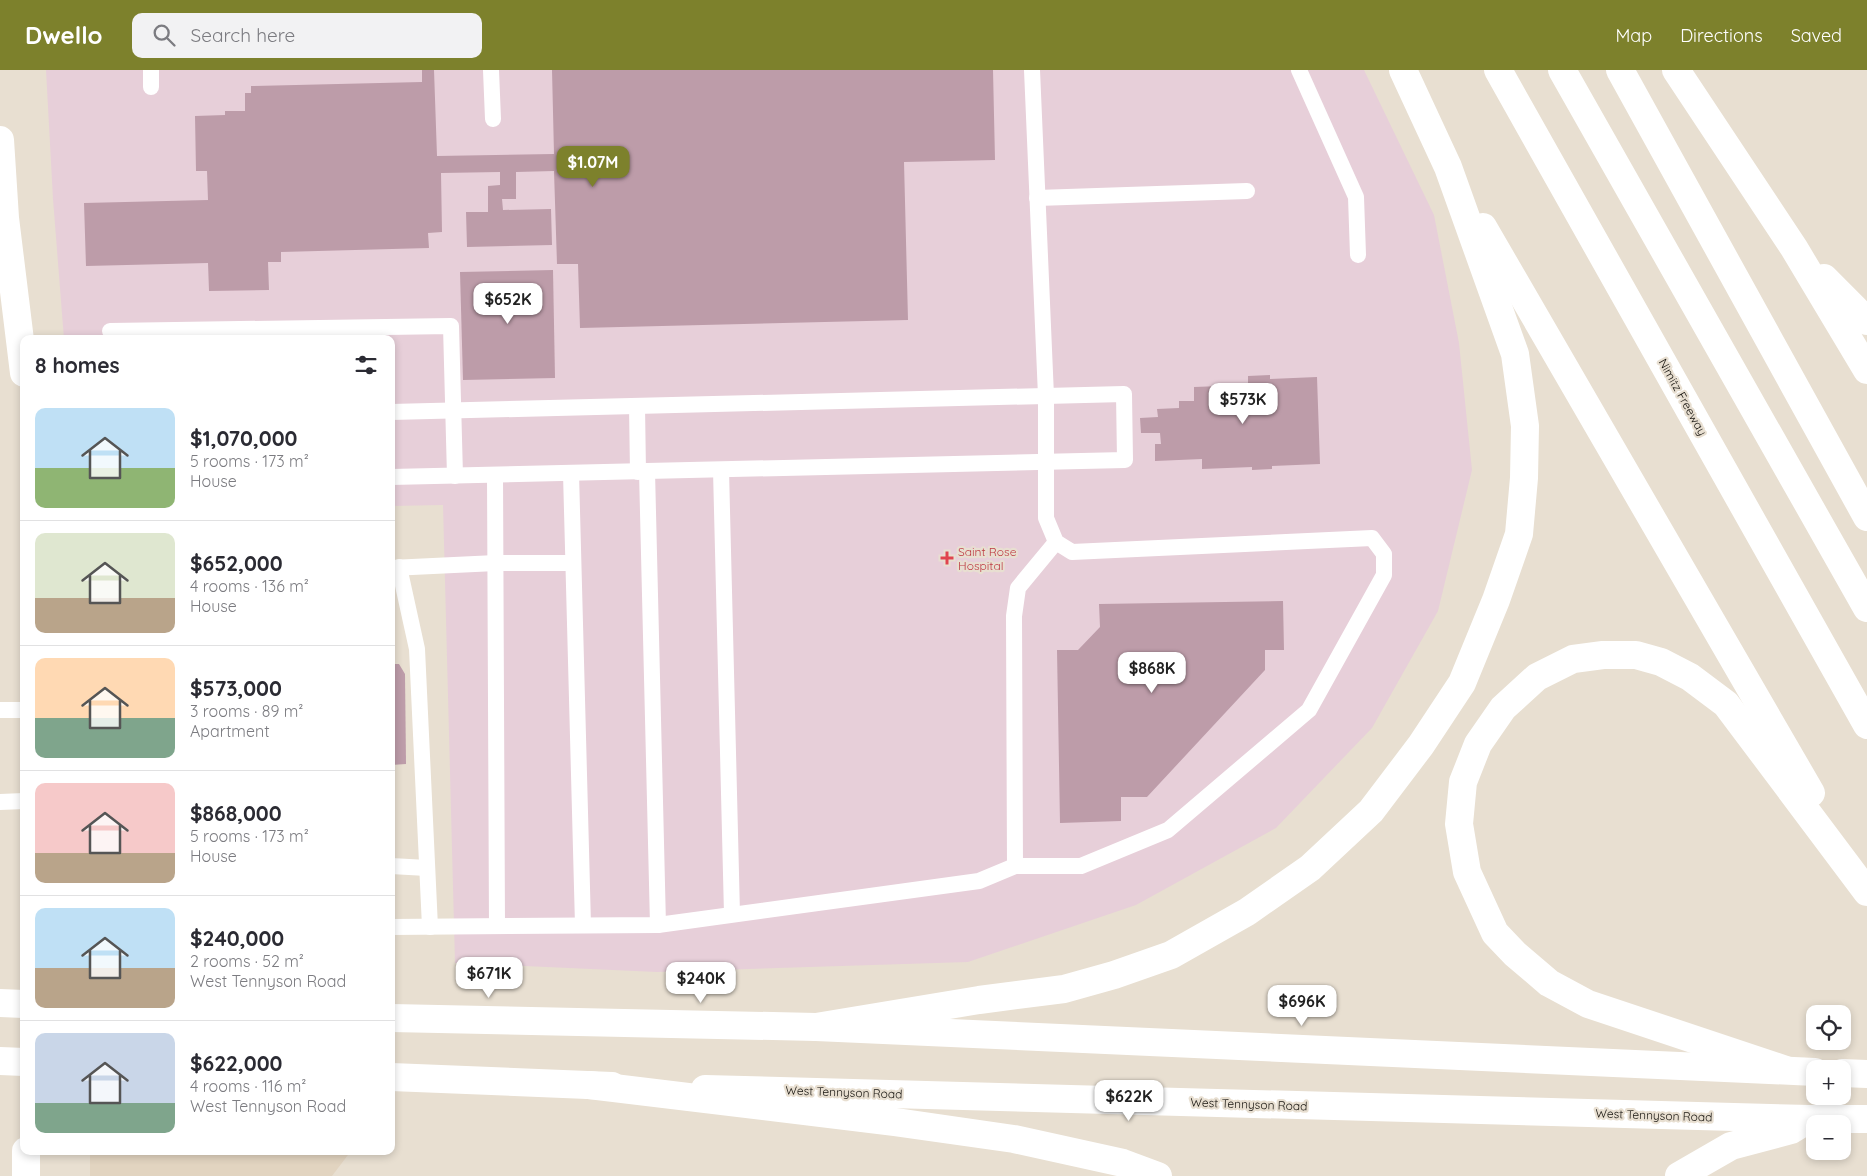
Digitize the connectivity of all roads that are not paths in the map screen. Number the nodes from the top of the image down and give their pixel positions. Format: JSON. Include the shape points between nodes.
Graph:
{"nodes":[{"id":1,"x":151,"y":70,"type":"edge"},
{"id":2,"x":491,"y":70,"type":"edge"},
{"id":3,"x":1032,"y":70,"type":"edge"},
{"id":4,"x":1299,"y":70,"type":"edge"},
{"id":5,"x":1403,"y":70,"type":"edge"},
{"id":6,"x":1498,"y":70,"type":"edge"},
{"id":7,"x":1562,"y":70,"type":"edge"},
{"id":8,"x":1620,"y":70,"type":"edge"},
{"id":9,"x":1676,"y":70,"type":"edge"},
{"id":10,"x":151,"y":87,"type":"dead end"},
{"id":11,"x":493,"y":119,"type":"dead end"},
{"id":12,"x":0,"y":140,"type":"edge"},
{"id":13,"x":1448,"y":167,"type":"junction"},
{"id":14,"x":1247,"y":191,"type":"dead end"},
{"id":15,"x":1037,"y":198,"type":"junction"},
{"id":16,"x":2,"y":218,"type":"edge"},
{"id":17,"x":1794,"y":248,"type":"junction"},
{"id":18,"x":1358,"y":255,"type":"dead end"},
{"id":19,"x":1867,"y":322,"type":"edge"},
{"id":20,"x":110,"y":332,"type":"dead end"},
{"id":21,"x":306,"y":334,"type":"edge"},
{"id":22,"x":20,"y":345,"type":"edge"},
{"id":23,"x":1867,"y":370,"type":"edge"},
{"id":24,"x":1046,"y":396,"type":"junction"},
{"id":25,"x":638,"y":406,"type":"junction"},
{"id":26,"x":453,"y":410,"type":"junction"},
{"id":27,"x":395,"y":412,"type":"edge"},
{"id":28,"x":1046,"y":462,"type":"junction"},
{"id":29,"x":721,"y":470,"type":"junction"},
{"id":30,"x":643,"y":471,"type":"junction"},
{"id":31,"x":571,"y":473,"type":"junction"},
{"id":32,"x":495,"y":475,"type":"junction"},
{"id":33,"x":455,"y":476,"type":"junction"},
{"id":34,"x":395,"y":478,"type":"edge"},
{"id":35,"x":1867,"y":516,"type":"edge"},
{"id":36,"x":1056,"y":542,"type":"junction"},
{"id":37,"x":496,"y":563,"type":"junction"},
{"id":38,"x":573,"y":564,"type":"junction"},
{"id":39,"x":395,"y":568,"type":"edge"},
{"id":40,"x":1867,"y":608,"type":"edge"},
{"id":41,"x":0,"y":710,"type":"edge"},
{"id":42,"x":20,"y":710,"type":"edge"},
{"id":43,"x":1867,"y":725,"type":"edge"},
{"id":44,"x":20,"y":801,"type":"edge"},
{"id":45,"x":0,"y":802,"type":"edge"},
{"id":46,"x":395,"y":866,"type":"edge"},
{"id":47,"x":1015,"y":866,"type":"junction"},
{"id":48,"x":427,"y":868,"type":"junction"},
{"id":49,"x":1867,"y":891,"type":"edge"},
{"id":50,"x":732,"y":914,"type":"junction"},
{"id":51,"x":583,"y":925,"type":"junction"},
{"id":52,"x":658,"y":925,"type":"junction"},
{"id":53,"x":497,"y":926,"type":"junction"},
{"id":54,"x":395,"y":927,"type":"edge"},
{"id":55,"x":430,"y":927,"type":"junction"},
{"id":56,"x":0,"y":1003,"type":"edge"},
{"id":57,"x":20,"y":1004,"type":"edge"},
{"id":58,"x":395,"y":1018,"type":"edge"},
{"id":59,"x":816,"y":1027,"type":"junction"},
{"id":60,"x":0,"y":1061,"type":"edge"},
{"id":61,"x":20,"y":1062,"type":"edge"},
{"id":62,"x":1786,"y":1070,"type":"junction"},
{"id":63,"x":1806,"y":1071,"type":"edge"},
{"id":64,"x":1851,"y":1073,"type":"edge"},
{"id":65,"x":1867,"y":1074,"type":"edge"},
{"id":66,"x":395,"y":1077,"type":"edge"},
{"id":67,"x":589,"y":1086,"type":"junction"},
{"id":68,"x":1806,"y":1119,"type":"edge"},
{"id":69,"x":1851,"y":1119,"type":"edge"},
{"id":70,"x":1867,"y":1119,"type":"edge"},
{"id":71,"x":1806,"y":1121,"type":"edge"},
{"id":72,"x":26,"y":1155,"type":"edge"},
{"id":73,"x":26,"y":1176,"type":"edge"},
{"id":74,"x":1158,"y":1176,"type":"edge"},
{"id":75,"x":1680,"y":1176,"type":"edge"}],
"edges":[{"from":1,"to":10,"type":"lane"},
{"from":2,"to":11,"type":"lane"},
{"from":3,"to":15,"type":"lane"},
{"from":4,"to":18,"type":"lane","via":[[1356,197]]},
{"from":5,"to":13,"type":"main road"},
{"from":6,"to":43,"type":"main road","name":"Nimitz Freeway"},
{"from":7,"to":40,"type":"main road"},
{"from":8,"to":35,"type":"main road"},
{"from":9,"to":17,"type":"main road"},
{"from":12,"to":16,"type":"main road"},
{"from":13,"to":49,"type":"main road"},
{"from":13,"to":59,"type":"main road","via":[[1515,354],[1525,426],[1524,478],[1519,534],[1496,600],[1462,683],[1421,745],[1371,811],[1310,868],[1247,912],[1172,955],[1064,989]]},
{"from":14,"to":15,"type":"lane"},
{"from":15,"to":24,"type":"lane"},
{"from":16,"to":22,"type":"main road"},
{"from":17,"to":19,"type":"main road"},
{"from":17,"to":23,"type":"main road"},
{"from":20,"to":21,"type":"lane"},
{"from":21,"to":26,"type":"lane","via":[[451,326]]},
{"from":24,"to":25,"type":"lane"},
{"from":24,"to":28,"type":"lane"},
{"from":24,"to":28,"type":"lane","via":[[1124,394],[1125,460]]},
{"from":25,"to":26,"type":"lane"},
{"from":25,"to":30,"type":"lane"},
{"from":26,"to":27,"type":"lane"},
{"from":26,"to":33,"type":"lane"},
{"from":28,"to":29,"type":"lane"},
{"from":28,"to":36,"type":"lane","via":[[1046,518]]},
{"from":29,"to":30,"type":"lane"},
{"from":29,"to":50,"type":"lane"},
{"from":30,"to":31,"type":"lane"},
{"from":30,"to":52,"type":"lane"},
{"from":31,"to":32,"type":"lane"},
{"from":31,"to":38,"type":"lane"},
{"from":32,"to":33,"type":"lane"},
{"from":32,"to":37,"type":"lane"},
{"from":33,"to":34,"type":"lane"},
{"from":36,"to":47,"type":"lane","via":[[1018,588],[1014,616]]},
{"from":36,"to":47,"type":"lane","via":[[1072,552],[1372,538],[1384,554],[1384,575],[1309,710],[1168,830],[1081,866]]},
{"from":37,"to":38,"type":"lane"},
{"from":37,"to":39,"type":"lane"},
{"from":37,"to":53,"type":"lane"},
{"from":38,"to":51,"type":"lane"},
{"from":39,"to":48,"type":"lane","via":[[417,649]]},
{"from":41,"to":42,"type":"lane"},
{"from":44,"to":45,"type":"lane"},
{"from":46,"to":48,"type":"lane"},
{"from":47,"to":50,"type":"lane","via":[[979,880]]},
{"from":48,"to":55,"type":"lane"},
{"from":49,"to":62,"type":"main road","via":[[1726,704],[1690,677],[1661,662],[1636,655],[1573,659],[1537,677],[1503,708],[1478,744],[1464,782],[1459,824],[1467,872],[1495,933],[1549,983],[1588,1004]]},
{"from":50,"to":52,"type":"lane"},
{"from":51,"to":52,"type":"lane"},
{"from":51,"to":53,"type":"lane"},
{"from":53,"to":55,"type":"lane"},
{"from":54,"to":55,"type":"lane"},
{"from":56,"to":57,"type":"main road"},
{"from":58,"to":59,"type":"main road"},
{"from":59,"to":62,"type":"main road"},
{"from":60,"to":61,"type":"main road"},
{"from":62,"to":63,"type":"main road"},
{"from":64,"to":65,"type":"main road"},
{"from":66,"to":67,"type":"main road","name":"West Tennyson Road"},
{"from":67,"to":68,"type":"main road","name":"West Tennyson Road"},
{"from":67,"to":74,"type":"main road","via":[[1014,1139],[1123,1163]]},
{"from":69,"to":70,"type":"main road","name":"West Tennyson Road"},
{"from":71,"to":75,"type":"main road","via":[[1791,1130],[1731,1146]]},
{"from":72,"to":73,"type":"main road"}]}
